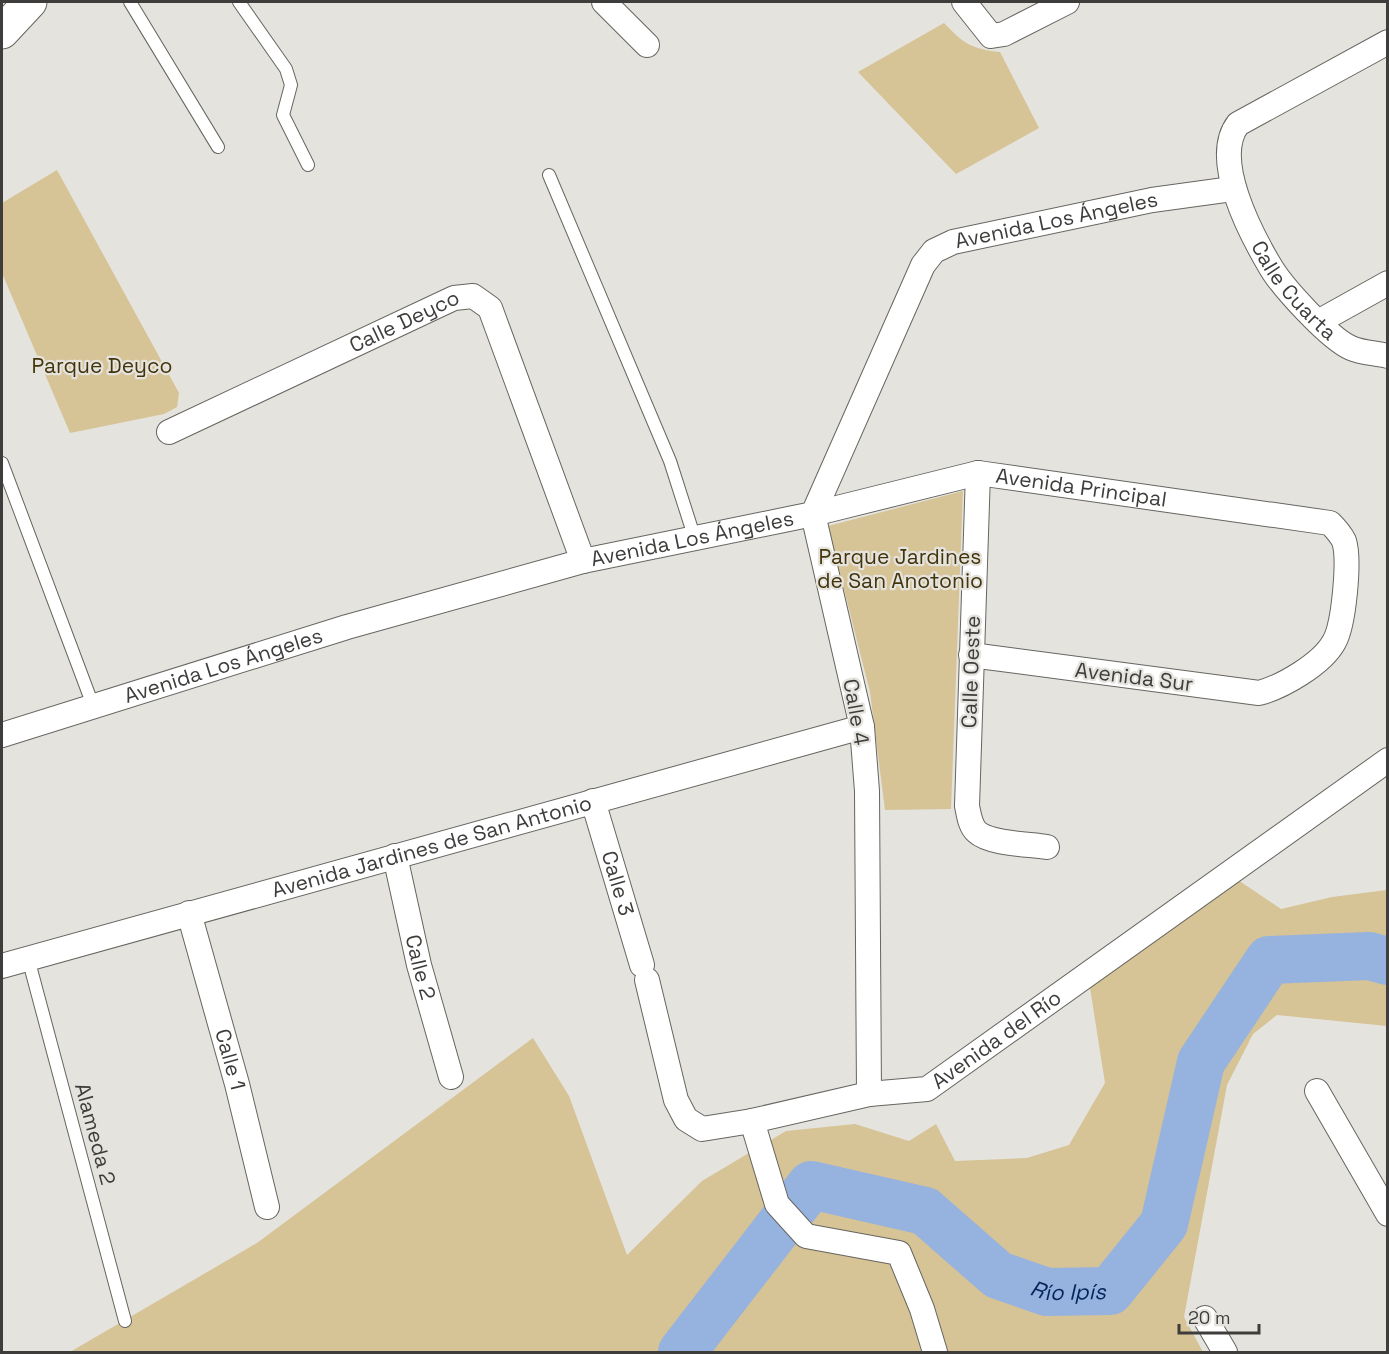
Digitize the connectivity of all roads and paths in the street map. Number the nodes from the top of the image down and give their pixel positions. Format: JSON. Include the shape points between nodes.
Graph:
{"nodes":[{"id":1,"x":30,"y":2,"type":"edge"},
{"id":2,"x":130,"y":2,"type":"edge"},
{"id":3,"x":239,"y":2,"type":"edge"},
{"id":4,"x":604,"y":2,"type":"edge"},
{"id":5,"x":964,"y":2,"type":"edge"},
{"id":6,"x":1067,"y":2,"type":"edge"},
{"id":7,"x":2,"y":32,"type":"edge"},
{"id":8,"x":1388,"y":42,"type":"edge"},
{"id":9,"x":647,"y":45,"type":"dead end"},
{"id":10,"x":218,"y":147,"type":"dead end"},
{"id":11,"x":308,"y":165,"type":"dead end"},
{"id":12,"x":549,"y":175,"type":"dead end"},
{"id":13,"x":1232,"y":189,"type":"junction"},
{"id":14,"x":1388,"y":283,"type":"edge"},
{"id":15,"x":1318,"y":322,"type":"junction"},
{"id":16,"x":1388,"y":356,"type":"edge"},
{"id":17,"x":170,"y":432,"type":"dead end"},
{"id":18,"x":2,"y":463,"type":"edge"},
{"id":19,"x":978,"y":473,"type":"junction"},
{"id":20,"x":813,"y":514,"type":"junction"},
{"id":21,"x":695,"y":539,"type":"junction"},
{"id":22,"x":1343,"y":540,"type":"joint"},
{"id":23,"x":583,"y":561,"type":"junction"},
{"id":24,"x":971,"y":655,"type":"junction"},
{"id":25,"x":94,"y":708,"type":"junction"},
{"id":26,"x":862,"y":727,"type":"junction"},
{"id":27,"x":2,"y":735,"type":"edge"},
{"id":28,"x":1388,"y":760,"type":"edge"},
{"id":29,"x":593,"y":801,"type":"junction"},
{"id":30,"x":1047,"y":847,"type":"dead end"},
{"id":31,"x":395,"y":856,"type":"junction"},
{"id":32,"x":189,"y":913,"type":"junction"},
{"id":33,"x":28,"y":958,"type":"junction"},
{"id":34,"x":2,"y":966,"type":"edge"},
{"id":35,"x":644,"y":973,"type":"joint"},
{"id":36,"x":451,"y":1077,"type":"dead end"},
{"id":37,"x":1317,"y":1091,"type":"dead end"},
{"id":38,"x":869,"y":1094,"type":"junction"},
{"id":39,"x":752,"y":1121,"type":"junction"},
{"id":40,"x":267,"y":1207,"type":"dead end"},
{"id":41,"x":1388,"y":1214,"type":"edge"},
{"id":42,"x":1205,"y":1318,"type":"dead end"},
{"id":43,"x":125,"y":1321,"type":"dead end"},
{"id":44,"x":935,"y":1353,"type":"edge"},
{"id":45,"x":1225,"y":1353,"type":"edge"}],
"edges":[{"from":1,"to":7,"type":"main road"},
{"from":2,"to":10,"type":"lane"},
{"from":3,"to":11,"type":"lane","via":[[286,69],[291,86],[283,115]]},
{"from":4,"to":9,"type":"street"},
{"from":5,"to":6,"type":"street","via":[[991,36],[1004,34]]},
{"from":8,"to":13,"type":"street","via":[[1238,124],[1232,132],[1230,149]]},
{"from":12,"to":21,"type":"lane","via":[[670,460]]},
{"from":13,"to":15,"type":"street","name":"Calle Cuarta","via":[[1271,268]]},
{"from":13,"to":20,"type":"street","name":"Avenida Los Ángeles","via":[[1152,200],[953,242],[934,251],[923,265]]},
{"from":14,"to":15,"type":"street"},
{"from":15,"to":16,"type":"street","name":"Calle Cuarta","via":[[1351,348]]},
{"from":17,"to":23,"type":"street","name":"Calle Deyco","via":[[454,298],[473,296],[490,308]]},
{"from":18,"to":25,"type":"lane"},
{"from":19,"to":20,"type":"street","name":"Avenida Principal"},
{"from":19,"to":22,"type":"street","name":"Avenida Principal","via":[[1330,522]]},
{"from":19,"to":24,"type":"street","name":"Calle Oeste"},
{"from":20,"to":21,"type":"street","name":"Avenida Los Ángeles"},
{"from":20,"to":26,"type":"street","name":"Calle 4"},
{"from":21,"to":23,"type":"street","name":"Avenida Los Ángeles"},
{"from":22,"to":24,"type":"street","name":"Avenida Sur","via":[[1347,552],[1342,615],[1335,642],[1277,688],[1259,693]]},
{"from":23,"to":25,"type":"street","name":"Avenida Los Ángeles","via":[[346,627]]},
{"from":24,"to":30,"type":"street","name":"Calle Oeste","via":[[967,806],[970,822],[977,832],[990,839]]},
{"from":25,"to":27,"type":"street","name":"Avenida Los Ángeles"},
{"from":26,"to":29,"type":"street","name":"Avenida Jardines de San Antonio"},
{"from":26,"to":38,"type":"street","name":"Calle 4","via":[[867,791]]},
{"from":28,"to":38,"type":"street","name":"Avenida del Río","via":[[927,1089]]},
{"from":29,"to":31,"type":"street","name":"Avenida Jardines de San Antonio"},
{"from":29,"to":35,"type":"street","name":"Calle 3"},
{"from":31,"to":32,"type":"street","name":"Avenida Jardines de San Antonio"},
{"from":31,"to":36,"type":"street","name":"Calle 2","via":[[419,965]]},
{"from":32,"to":33,"type":"street","name":"Avenida Jardines de San Antonio"},
{"from":32,"to":40,"type":"street","name":"Calle 1"},
{"from":33,"to":34,"type":"street","name":"Avenida Jardines de San Antonio"},
{"from":33,"to":43,"type":"lane","name":"Alameda 2"},
{"from":35,"to":39,"type":"street","name":"Avenida del Río","via":[[676,1100],[686,1119],[702,1129]]},
{"from":37,"to":41,"type":"street"},
{"from":38,"to":39,"type":"street","name":"Avenida del Río"},
{"from":39,"to":44,"type":"street","via":[[777,1204],[806,1236],[899,1253]]},
{"from":42,"to":45,"type":"street"}]}
